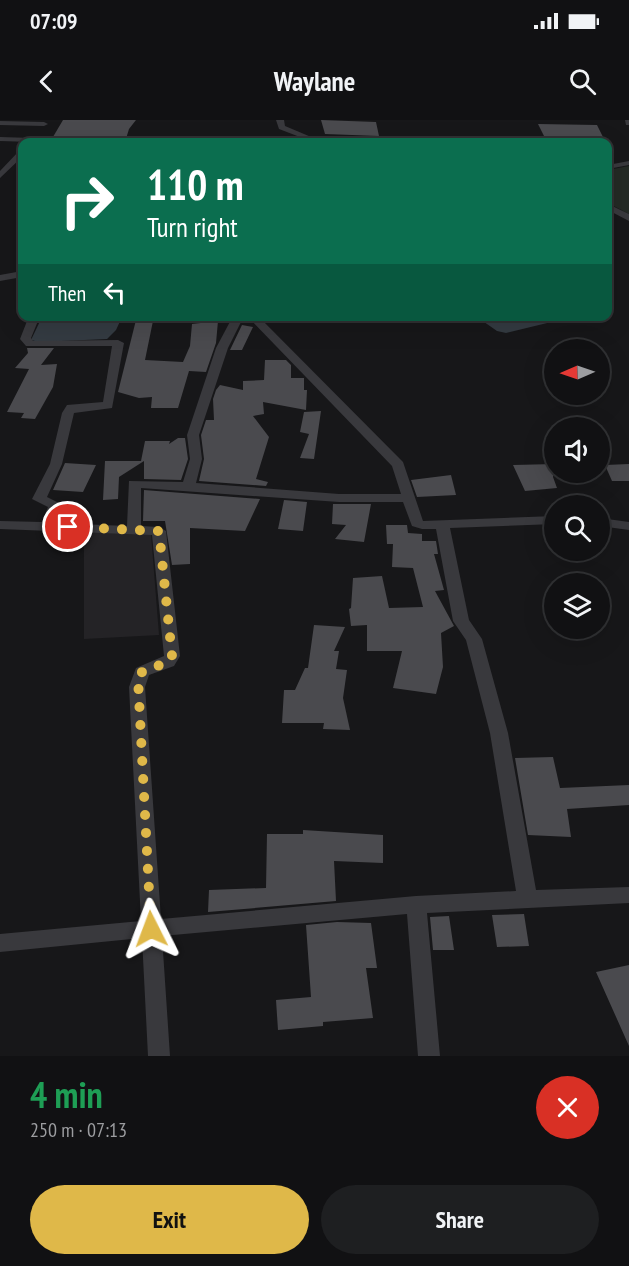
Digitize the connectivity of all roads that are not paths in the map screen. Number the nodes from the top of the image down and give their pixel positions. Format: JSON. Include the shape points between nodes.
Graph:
{"nodes":[{"id":1,"x":280,"y":120,"type":"edge"},
{"id":2,"x":45,"y":122,"type":"edge"},
{"id":3,"x":0,"y":123,"type":"edge"},
{"id":4,"x":34,"y":138,"type":"edge"},
{"id":5,"x":309,"y":138,"type":"edge"},
{"id":6,"x":0,"y":139,"type":"edge"},
{"id":7,"x":18,"y":141,"type":"edge"},
{"id":8,"x":18,"y":157,"type":"edge"},
{"id":9,"x":629,"y":163,"type":"edge"},
{"id":10,"x":612,"y":166,"type":"edge"},
{"id":11,"x":0,"y":176,"type":"edge"},
{"id":12,"x":612,"y":209,"type":"edge"},
{"id":13,"x":629,"y":218,"type":"edge"},
{"id":14,"x":18,"y":275,"type":"edge"},
{"id":15,"x":0,"y":278,"type":"edge"},
{"id":16,"x":33,"y":321,"type":"edge"},
{"id":17,"x":236,"y":321,"type":"edge"},
{"id":18,"x":257,"y":321,"type":"edge"},
{"id":19,"x":189,"y":486,"type":"junction"},
{"id":20,"x":408,"y":498,"type":"junction"},
{"id":21,"x":544,"y":520,"type":"edge"},
{"id":22,"x":610,"y":523,"type":"edge"},
{"id":23,"x":442,"y":524,"type":"junction"},
{"id":24,"x":0,"y":525,"type":"edge"},
{"id":25,"x":47,"y":526,"type":"junction"},
{"id":26,"x":629,"y":526,"type":"edge"},
{"id":27,"x":134,"y":530,"type":"junction"},
{"id":28,"x":629,"y":895,"type":"edge"},
{"id":29,"x":527,"y":897,"type":"junction"},
{"id":30,"x":416,"y":905,"type":"junction"},
{"id":31,"x":151,"y":929,"type":"junction"},
{"id":32,"x":0,"y":943,"type":"edge"},
{"id":33,"x":159,"y":1056,"type":"edge"},
{"id":34,"x":429,"y":1056,"type":"edge"}],
"edges":[{"from":1,"to":5,"type":"street","via":[[282,127]]},
{"from":2,"to":3,"type":"street"},
{"from":2,"to":4,"type":"street"},
{"from":6,"to":7,"type":"street"},
{"from":8,"to":11,"type":"street"},
{"from":9,"to":10,"type":"street"},
{"from":12,"to":13,"type":"street"},
{"from":14,"to":15,"type":"street"},
{"from":16,"to":25,"type":"street","via":[[25,339],[30,344],[118,343],[108,405],[78,406],[68,413],[56,464],[39,499],[57,505]]},
{"from":17,"to":19,"type":"street","via":[[222,348],[193,435],[196,459]]},
{"from":18,"to":20,"type":"street","via":[[398,465]]},
{"from":19,"to":20,"type":"street","via":[[288,496]]},
{"from":19,"to":27,"type":"street","via":[[134,484]]},
{"from":20,"to":23,"type":"street","via":[[417,523]]},
{"from":21,"to":23,"type":"street"},
{"from":22,"to":26,"type":"street"},
{"from":23,"to":29,"type":"street","via":[[461,621],[474,639],[499,733]]},
{"from":24,"to":25,"type":"street"},
{"from":25,"to":27,"type":"street"},
{"from":27,"to":31,"type":"street","via":[[159,531],[172,656],[168,662],[142,672],[138,679]]},
{"from":28,"to":29,"type":"street"},
{"from":29,"to":30,"type":"street"},
{"from":30,"to":31,"type":"street"},
{"from":30,"to":34,"type":"street"},
{"from":31,"to":32,"type":"street"},
{"from":31,"to":33,"type":"street"}]}
